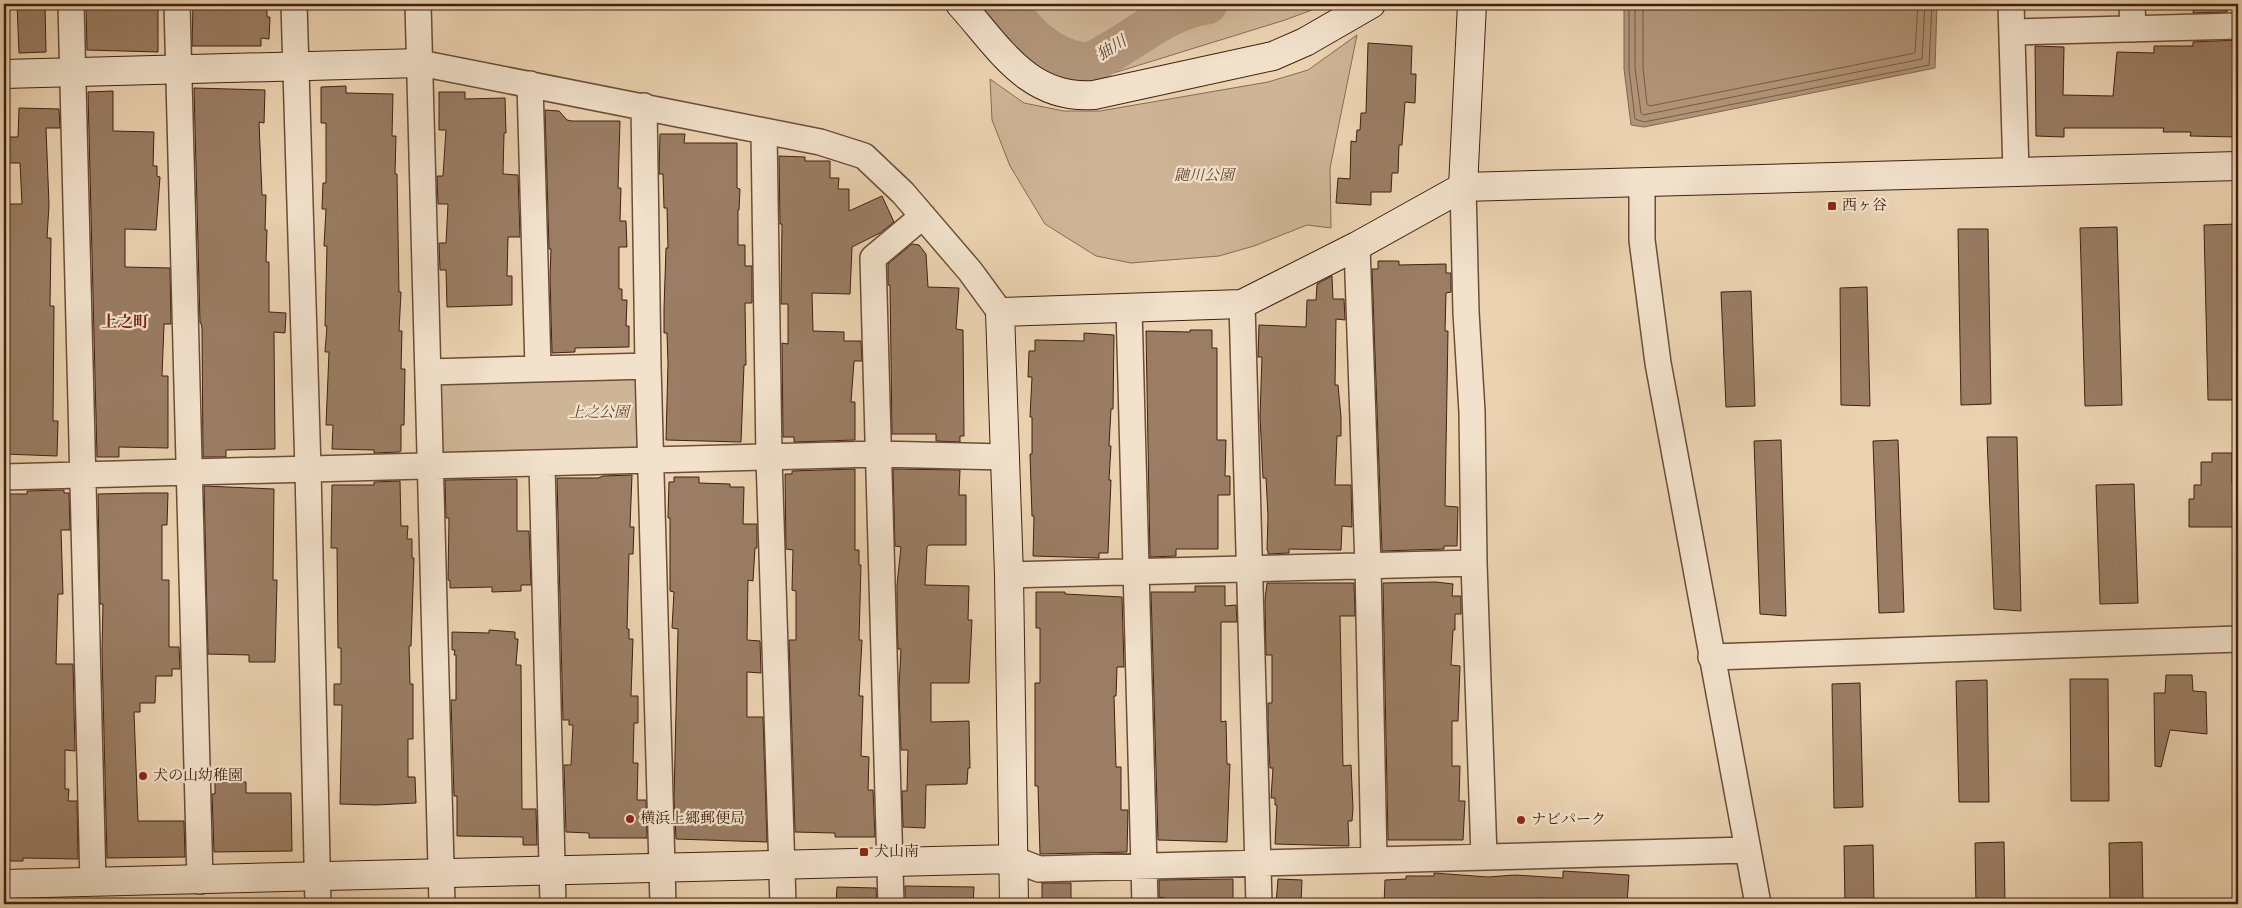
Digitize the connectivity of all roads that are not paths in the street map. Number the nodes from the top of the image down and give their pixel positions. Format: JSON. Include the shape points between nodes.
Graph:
{"nodes":[{"id":1,"x":71,"y":4,"type":"edge"},
{"id":2,"x":177,"y":4,"type":"edge"},
{"id":3,"x":294,"y":4,"type":"edge"},
{"id":4,"x":418,"y":4,"type":"edge"},
{"id":5,"x":1371,"y":4,"type":"edge"},
{"id":6,"x":1468,"y":4,"type":"edge"},
{"id":7,"x":2011,"y":4,"type":"edge"},
{"id":8,"x":2132,"y":4,"type":"edge"},
{"id":9,"x":971,"y":15,"type":"edge"},
{"id":10,"x":2238,"y":26,"type":"edge"},
{"id":11,"x":2133,"y":29,"type":"junction"},
{"id":12,"x":2012,"y":32,"type":"junction"},
{"id":13,"x":420,"y":63,"type":"junction"},
{"id":14,"x":296,"y":66,"type":"junction"},
{"id":15,"x":179,"y":68,"type":"junction"},
{"id":16,"x":73,"y":73,"type":"junction"},
{"id":17,"x":4,"y":74,"type":"edge"},
{"id":18,"x":530,"y":84,"type":"junction"},
{"id":19,"x":644,"y":106,"type":"junction"},
{"id":20,"x":764,"y":132,"type":"junction"},
{"id":21,"x":2238,"y":166,"type":"edge"},
{"id":22,"x":2016,"y":172,"type":"junction"},
{"id":23,"x":1642,"y":182,"type":"junction"},
{"id":24,"x":1463,"y":187,"type":"junction"},
{"id":25,"x":923,"y":216,"type":"junction"},
{"id":26,"x":1357,"y":246,"type":"junction"},
{"id":27,"x":1242,"y":304,"type":"junction"},
{"id":28,"x":1129,"y":308,"type":"junction"},
{"id":29,"x":1000,"y":312,"type":"junction"},
{"id":30,"x":648,"y":366,"type":"junction"},
{"id":31,"x":538,"y":368,"type":"junction"},
{"id":32,"x":428,"y":372,"type":"junction"},
{"id":33,"x":878,"y":454,"type":"junction"},
{"id":34,"x":769,"y":457,"type":"junction"},
{"id":35,"x":1004,"y":457,"type":"junction"},
{"id":36,"x":652,"y":461,"type":"junction"},
{"id":37,"x":542,"y":464,"type":"junction"},
{"id":38,"x":430,"y":467,"type":"junction"},
{"id":39,"x":308,"y":470,"type":"junction"},
{"id":40,"x":189,"y":473,"type":"junction"},
{"id":41,"x":82,"y":475,"type":"junction"},
{"id":42,"x":4,"y":477,"type":"edge"},
{"id":43,"x":1474,"y":563,"type":"junction"},
{"id":44,"x":1368,"y":566,"type":"junction"},
{"id":45,"x":1249,"y":568,"type":"junction"},
{"id":46,"x":1136,"y":572,"type":"junction"},
{"id":47,"x":1008,"y":575,"type":"junction"},
{"id":48,"x":2238,"y":639,"type":"edge"},
{"id":49,"x":1711,"y":656,"type":"junction"},
{"id":50,"x":1748,"y":850,"type":"junction"},
{"id":51,"x":1484,"y":857,"type":"junction"},
{"id":52,"x":1013,"y":859,"type":"junction"},
{"id":53,"x":1374,"y":860,"type":"junction"},
{"id":54,"x":890,"y":862,"type":"junction"},
{"id":55,"x":1257,"y":863,"type":"junction"},
{"id":56,"x":782,"y":864,"type":"junction"},
{"id":57,"x":1144,"y":866,"type":"junction"},
{"id":58,"x":662,"y":867,"type":"junction"},
{"id":59,"x":552,"y":871,"type":"junction"},
{"id":60,"x":441,"y":874,"type":"junction"},
{"id":61,"x":317,"y":877,"type":"junction"},
{"id":62,"x":200,"y":881,"type":"junction"},
{"id":63,"x":93,"y":882,"type":"junction"},
{"id":64,"x":4,"y":884,"type":"edge"},
{"id":65,"x":318,"y":904,"type":"edge"},
{"id":66,"x":442,"y":904,"type":"edge"},
{"id":67,"x":553,"y":904,"type":"edge"},
{"id":68,"x":663,"y":904,"type":"edge"},
{"id":69,"x":783,"y":904,"type":"edge"},
{"id":70,"x":892,"y":904,"type":"edge"},
{"id":71,"x":1014,"y":904,"type":"edge"},
{"id":72,"x":1145,"y":904,"type":"edge"},
{"id":73,"x":1258,"y":904,"type":"edge"},
{"id":74,"x":1758,"y":904,"type":"edge"}],
"edges":[{"from":1,"to":16,"type":"street"},
{"from":2,"to":15,"type":"street"},
{"from":3,"to":14,"type":"street"},
{"from":4,"to":13,"type":"street"},
{"from":5,"to":9,"type":"street","via":[[1305,42],[1273,56],[1078,96],[1042,87],[1019,70]]},
{"from":6,"to":24,"type":"street"},
{"from":7,"to":12,"type":"street"},
{"from":8,"to":11,"type":"street"},
{"from":10,"to":11,"type":"street"},
{"from":11,"to":12,"type":"street"},
{"from":12,"to":22,"type":"street"},
{"from":13,"to":14,"type":"street"},
{"from":13,"to":18,"type":"street"},
{"from":13,"to":32,"type":"street"},
{"from":14,"to":15,"type":"street"},
{"from":14,"to":39,"type":"street"},
{"from":15,"to":16,"type":"street"},
{"from":15,"to":40,"type":"street"},
{"from":16,"to":17,"type":"street"},
{"from":16,"to":41,"type":"street"},
{"from":18,"to":19,"type":"street"},
{"from":18,"to":31,"type":"street"},
{"from":19,"to":20,"type":"street"},
{"from":19,"to":30,"type":"street"},
{"from":20,"to":25,"type":"street","via":[[820,142],[864,156]]},
{"from":20,"to":34,"type":"street"},
{"from":21,"to":22,"type":"street"},
{"from":22,"to":23,"type":"street"},
{"from":23,"to":24,"type":"street"},
{"from":23,"to":49,"type":"street","via":[[1642,240],[1658,363]]},
{"from":24,"to":26,"type":"street"},
{"from":24,"to":43,"type":"street"},
{"from":25,"to":29,"type":"street"},
{"from":25,"to":33,"type":"street","via":[[873,258]]},
{"from":26,"to":27,"type":"street"},
{"from":26,"to":44,"type":"street"},
{"from":27,"to":28,"type":"street"},
{"from":27,"to":45,"type":"street"},
{"from":28,"to":29,"type":"street"},
{"from":28,"to":46,"type":"street"},
{"from":29,"to":35,"type":"street"},
{"from":30,"to":31,"type":"street"},
{"from":30,"to":36,"type":"street"},
{"from":31,"to":32,"type":"street"},
{"from":32,"to":38,"type":"street"},
{"from":33,"to":34,"type":"street"},
{"from":33,"to":35,"type":"street"},
{"from":33,"to":54,"type":"street"},
{"from":34,"to":36,"type":"street"},
{"from":34,"to":56,"type":"street"},
{"from":35,"to":47,"type":"street"},
{"from":36,"to":37,"type":"street"},
{"from":36,"to":58,"type":"street"},
{"from":37,"to":38,"type":"street"},
{"from":37,"to":59,"type":"street"},
{"from":38,"to":39,"type":"street"},
{"from":38,"to":60,"type":"street"},
{"from":39,"to":40,"type":"street"},
{"from":39,"to":61,"type":"street"},
{"from":40,"to":41,"type":"street"},
{"from":40,"to":62,"type":"street"},
{"from":41,"to":42,"type":"street"},
{"from":41,"to":63,"type":"street"},
{"from":43,"to":44,"type":"street"},
{"from":43,"to":51,"type":"street"},
{"from":44,"to":45,"type":"street"},
{"from":44,"to":53,"type":"street"},
{"from":45,"to":46,"type":"street"},
{"from":45,"to":55,"type":"street"},
{"from":46,"to":47,"type":"street"},
{"from":46,"to":57,"type":"street"},
{"from":47,"to":52,"type":"street"},
{"from":48,"to":49,"type":"street"},
{"from":49,"to":50,"type":"street"},
{"from":50,"to":51,"type":"street"},
{"from":50,"to":74,"type":"street"},
{"from":51,"to":53,"type":"street"},
{"from":52,"to":54,"type":"street"},
{"from":52,"to":57,"type":"street","via":[[1039,869]]},
{"from":52,"to":71,"type":"street"},
{"from":53,"to":55,"type":"street"},
{"from":54,"to":56,"type":"street"},
{"from":54,"to":70,"type":"street"},
{"from":55,"to":57,"type":"street"},
{"from":55,"to":73,"type":"street"},
{"from":56,"to":58,"type":"street"},
{"from":56,"to":69,"type":"street"},
{"from":57,"to":72,"type":"street"},
{"from":58,"to":59,"type":"street"},
{"from":58,"to":68,"type":"street"},
{"from":59,"to":60,"type":"street"},
{"from":59,"to":67,"type":"street"},
{"from":60,"to":61,"type":"street"},
{"from":60,"to":66,"type":"street"},
{"from":61,"to":62,"type":"street"},
{"from":61,"to":65,"type":"street"},
{"from":62,"to":63,"type":"street"},
{"from":63,"to":64,"type":"street"}]}
